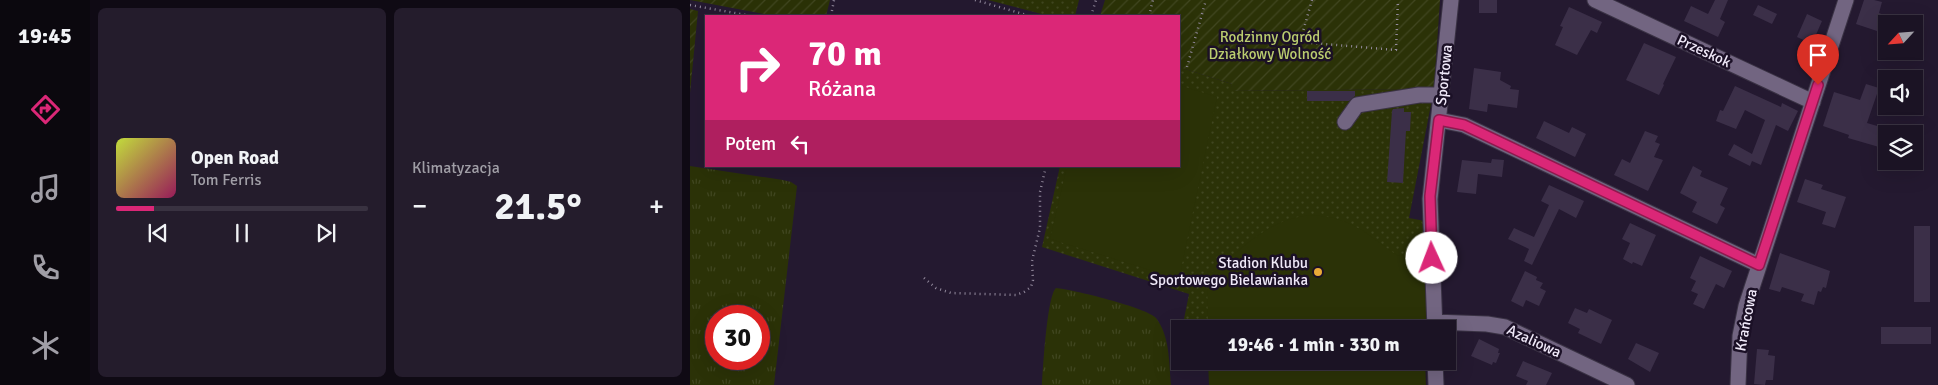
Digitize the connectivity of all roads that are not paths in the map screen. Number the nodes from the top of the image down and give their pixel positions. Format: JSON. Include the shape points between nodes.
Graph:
{"nodes":[{"id":1,"x":1451,"y":0,"type":"edge"},
{"id":2,"x":1595,"y":0,"type":"edge"},
{"id":3,"x":1846,"y":0,"type":"edge"},
{"id":4,"x":1442,"y":94,"type":"junction"},
{"id":5,"x":1813,"y":102,"type":"junction"},
{"id":6,"x":1439,"y":120,"type":"junction"},
{"id":7,"x":1346,"y":122,"type":"dead end"},
{"id":8,"x":1759,"y":265,"type":"junction"},
{"id":9,"x":1434,"y":320,"type":"edge"},
{"id":10,"x":1456,"y":325,"type":"edge"},
{"id":11,"x":1435,"y":370,"type":"edge"},
{"id":12,"x":1436,"y":385,"type":"edge"},
{"id":13,"x":1627,"y":385,"type":"edge"},
{"id":14,"x":1738,"y":385,"type":"edge"}],
"edges":[{"from":1,"to":4,"type":"street","name":"Sportowa"},
{"from":2,"to":5,"type":"street","name":"Przeskok"},
{"from":3,"to":5,"type":"street","name":"Krańcowa"},
{"from":4,"to":6,"type":"street","name":"Sportowa"},
{"from":4,"to":7,"type":"street","via":[[1357,105]]},
{"from":5,"to":8,"type":"street","name":"Krańcowa"},
{"from":6,"to":8,"type":"street","via":[[1464,125]]},
{"from":6,"to":9,"type":"street","name":"Sportowa","via":[[1430,204]]},
{"from":8,"to":14,"type":"street","name":"Krańcowa","via":[[1743,320]]},
{"from":10,"to":13,"type":"street","name":"Azaliowa","via":[[1502,326]]},
{"from":11,"to":12,"type":"street"}]}
